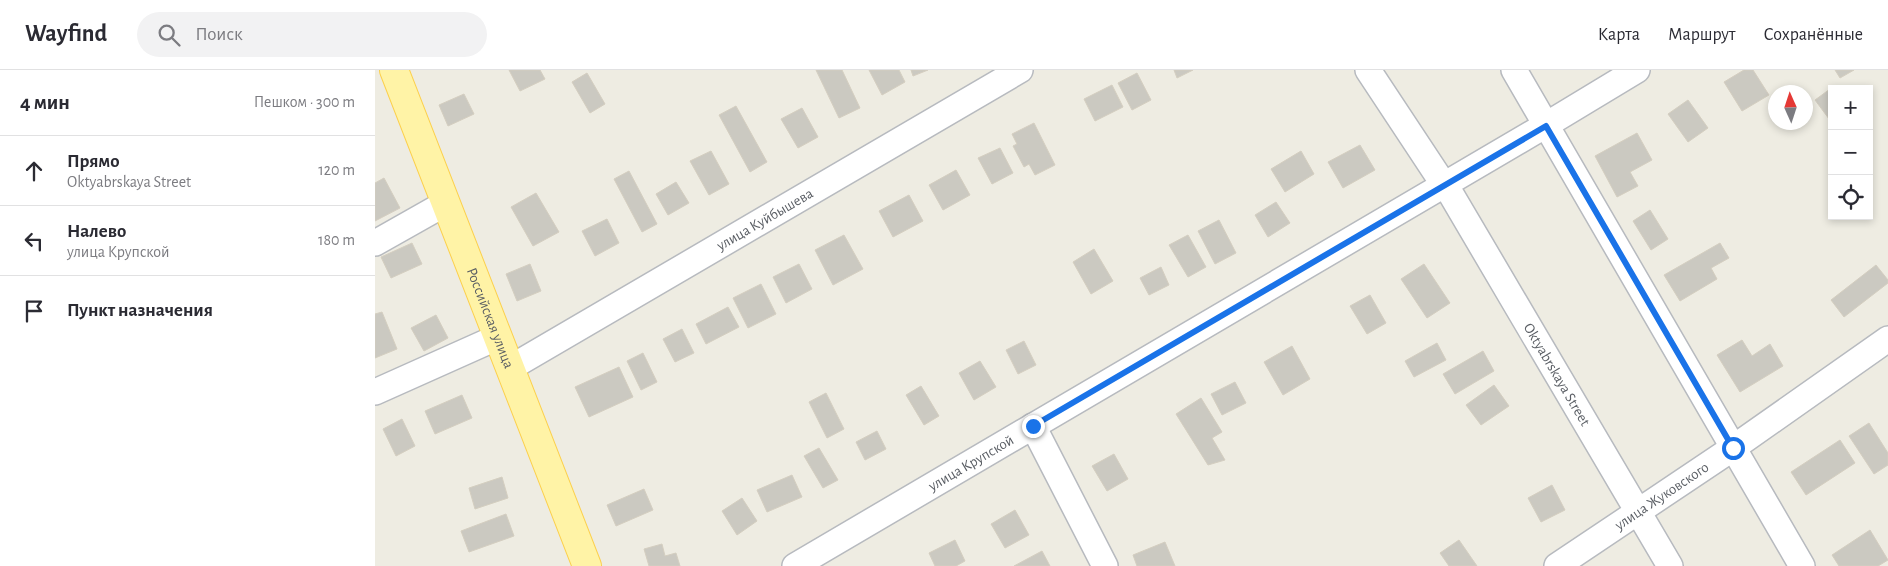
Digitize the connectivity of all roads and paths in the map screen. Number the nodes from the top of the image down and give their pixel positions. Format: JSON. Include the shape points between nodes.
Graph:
{"nodes":[{"id":1,"x":1020,"y":70,"type":"edge"},
{"id":2,"x":1368,"y":70,"type":"edge"},
{"id":3,"x":1514,"y":70,"type":"edge"},
{"id":4,"x":1637,"y":70,"type":"edge"},
{"id":5,"x":401,"y":73,"type":"edge"},
{"id":6,"x":1546,"y":126,"type":"junction"},
{"id":7,"x":1444,"y":185,"type":"junction"},
{"id":8,"x":446,"y":203,"type":"junction"},
{"id":9,"x":375,"y":243,"type":"edge"},
{"id":10,"x":498,"y":338,"type":"junction"},
{"id":11,"x":1888,"y":339,"type":"edge"},
{"id":12,"x":510,"y":368,"type":"junction"},
{"id":13,"x":375,"y":392,"type":"edge"},
{"id":14,"x":1033,"y":426,"type":"junction"},
{"id":15,"x":1733,"y":448,"type":"junction"},
{"id":16,"x":1638,"y":512,"type":"junction"},
{"id":17,"x":587,"y":566,"type":"edge"},
{"id":18,"x":795,"y":566,"type":"edge"},
{"id":19,"x":1105,"y":566,"type":"edge"},
{"id":20,"x":1557,"y":566,"type":"edge"},
{"id":21,"x":1669,"y":566,"type":"edge"},
{"id":22,"x":1802,"y":566,"type":"edge"}],
"edges":[{"from":1,"to":12,"type":"street","name":"улица Куйбышева"},
{"from":2,"to":7,"type":"street","name":"Oktyabrskaya Street"},
{"from":3,"to":6,"type":"street"},
{"from":4,"to":6,"type":"street","name":"улица Крупской"},
{"from":5,"to":8,"type":"main road","name":"Российская улица"},
{"from":6,"to":7,"type":"street","name":"улица Крупской"},
{"from":6,"to":15,"type":"street"},
{"from":7,"to":14,"type":"street","name":"улица Крупской"},
{"from":7,"to":16,"type":"street","name":"Oktyabrskaya Street"},
{"from":8,"to":9,"type":"street"},
{"from":8,"to":10,"type":"main road","name":"Российская улица"},
{"from":10,"to":12,"type":"main road","name":"Российская улица"},
{"from":10,"to":13,"type":"street"},
{"from":11,"to":15,"type":"street","name":"улица Жуковского"},
{"from":12,"to":17,"type":"main road","name":"Российская улица"},
{"from":14,"to":18,"type":"street","name":"улица Крупской"},
{"from":14,"to":19,"type":"street"},
{"from":15,"to":16,"type":"street","name":"улица Жуковского"},
{"from":15,"to":22,"type":"street"},
{"from":16,"to":20,"type":"street","name":"улица Жуковского"},
{"from":16,"to":21,"type":"street","name":"Oktyabrskaya Street"}]}
